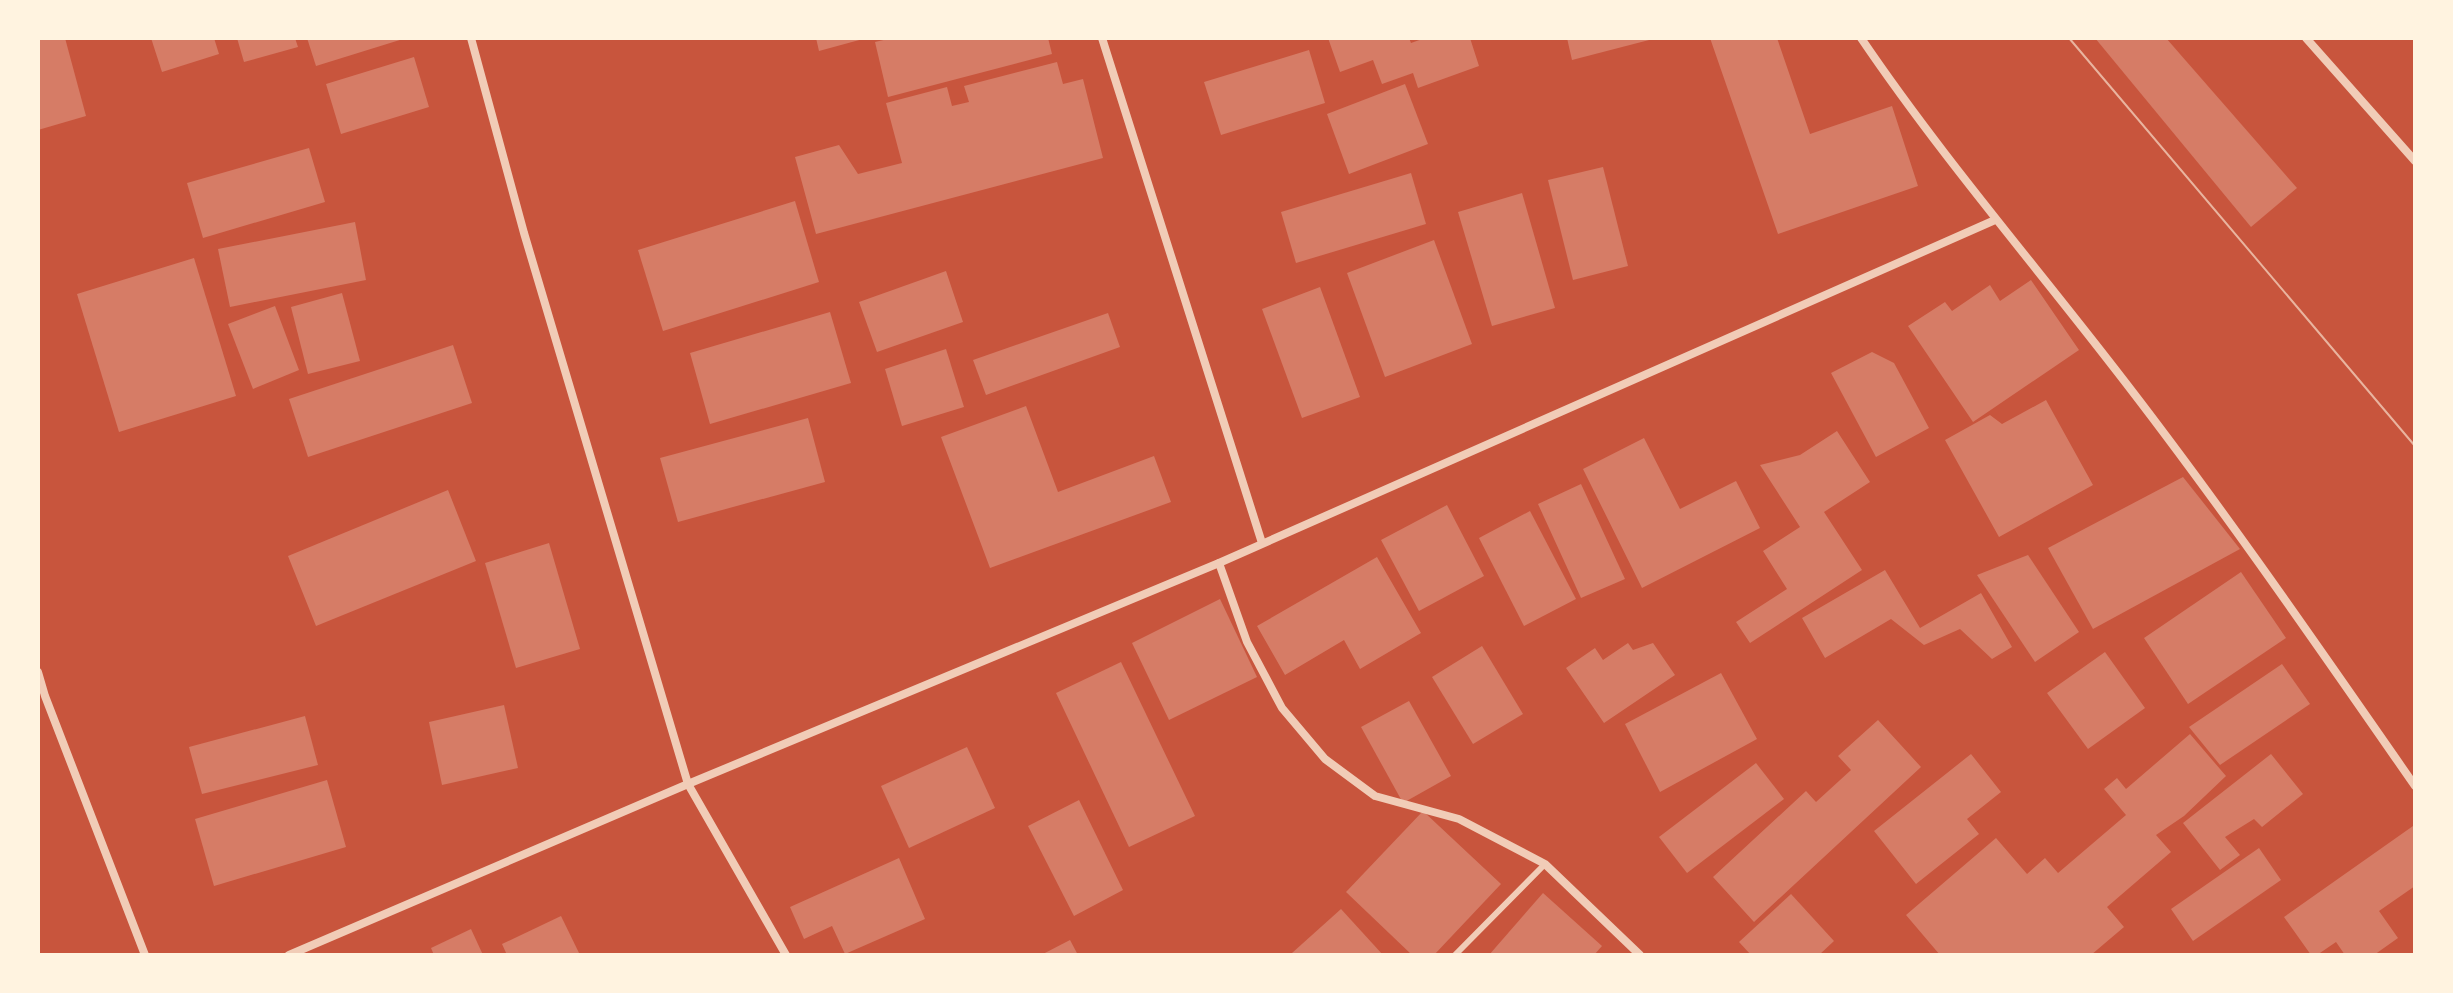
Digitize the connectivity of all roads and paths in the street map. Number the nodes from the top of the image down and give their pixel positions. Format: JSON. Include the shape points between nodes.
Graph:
{"nodes":[{"id":1,"x":471,"y":38,"type":"edge"},
{"id":2,"x":1102,"y":38,"type":"edge"},
{"id":3,"x":1861,"y":38,"type":"edge"},
{"id":4,"x":2306,"y":38,"type":"edge"},
{"id":5,"x":2415,"y":161,"type":"edge"},
{"id":6,"x":1995,"y":220,"type":"junction"},
{"id":7,"x":1262,"y":543,"type":"junction"},
{"id":8,"x":1219,"y":563,"type":"junction"},
{"id":9,"x":38,"y":672,"type":"edge"},
{"id":10,"x":688,"y":784,"type":"junction"},
{"id":11,"x":2415,"y":786,"type":"edge"},
{"id":12,"x":1545,"y":864,"type":"junction"},
{"id":13,"x":145,"y":955,"type":"edge"},
{"id":14,"x":289,"y":955,"type":"edge"},
{"id":15,"x":786,"y":955,"type":"edge"},
{"id":16,"x":1455,"y":955,"type":"edge"},
{"id":17,"x":1640,"y":955,"type":"edge"}],
"edges":[{"from":1,"to":10,"type":"street"},
{"from":2,"to":7,"type":"street"},
{"from":3,"to":6,"type":"street"},
{"from":4,"to":5,"type":"street"},
{"from":6,"to":7,"type":"street"},
{"from":6,"to":11,"type":"street","via":[[2192,470]]},
{"from":7,"to":8,"type":"street"},
{"from":8,"to":10,"type":"street"},
{"from":8,"to":12,"type":"street","via":[[1247,642],[1282,708],[1325,759],[1375,796],[1459,819]]},
{"from":9,"to":13,"type":"street"},
{"from":10,"to":14,"type":"street"},
{"from":10,"to":15,"type":"street"},
{"from":12,"to":16,"type":"lane"},
{"from":12,"to":17,"type":"street"}]}
